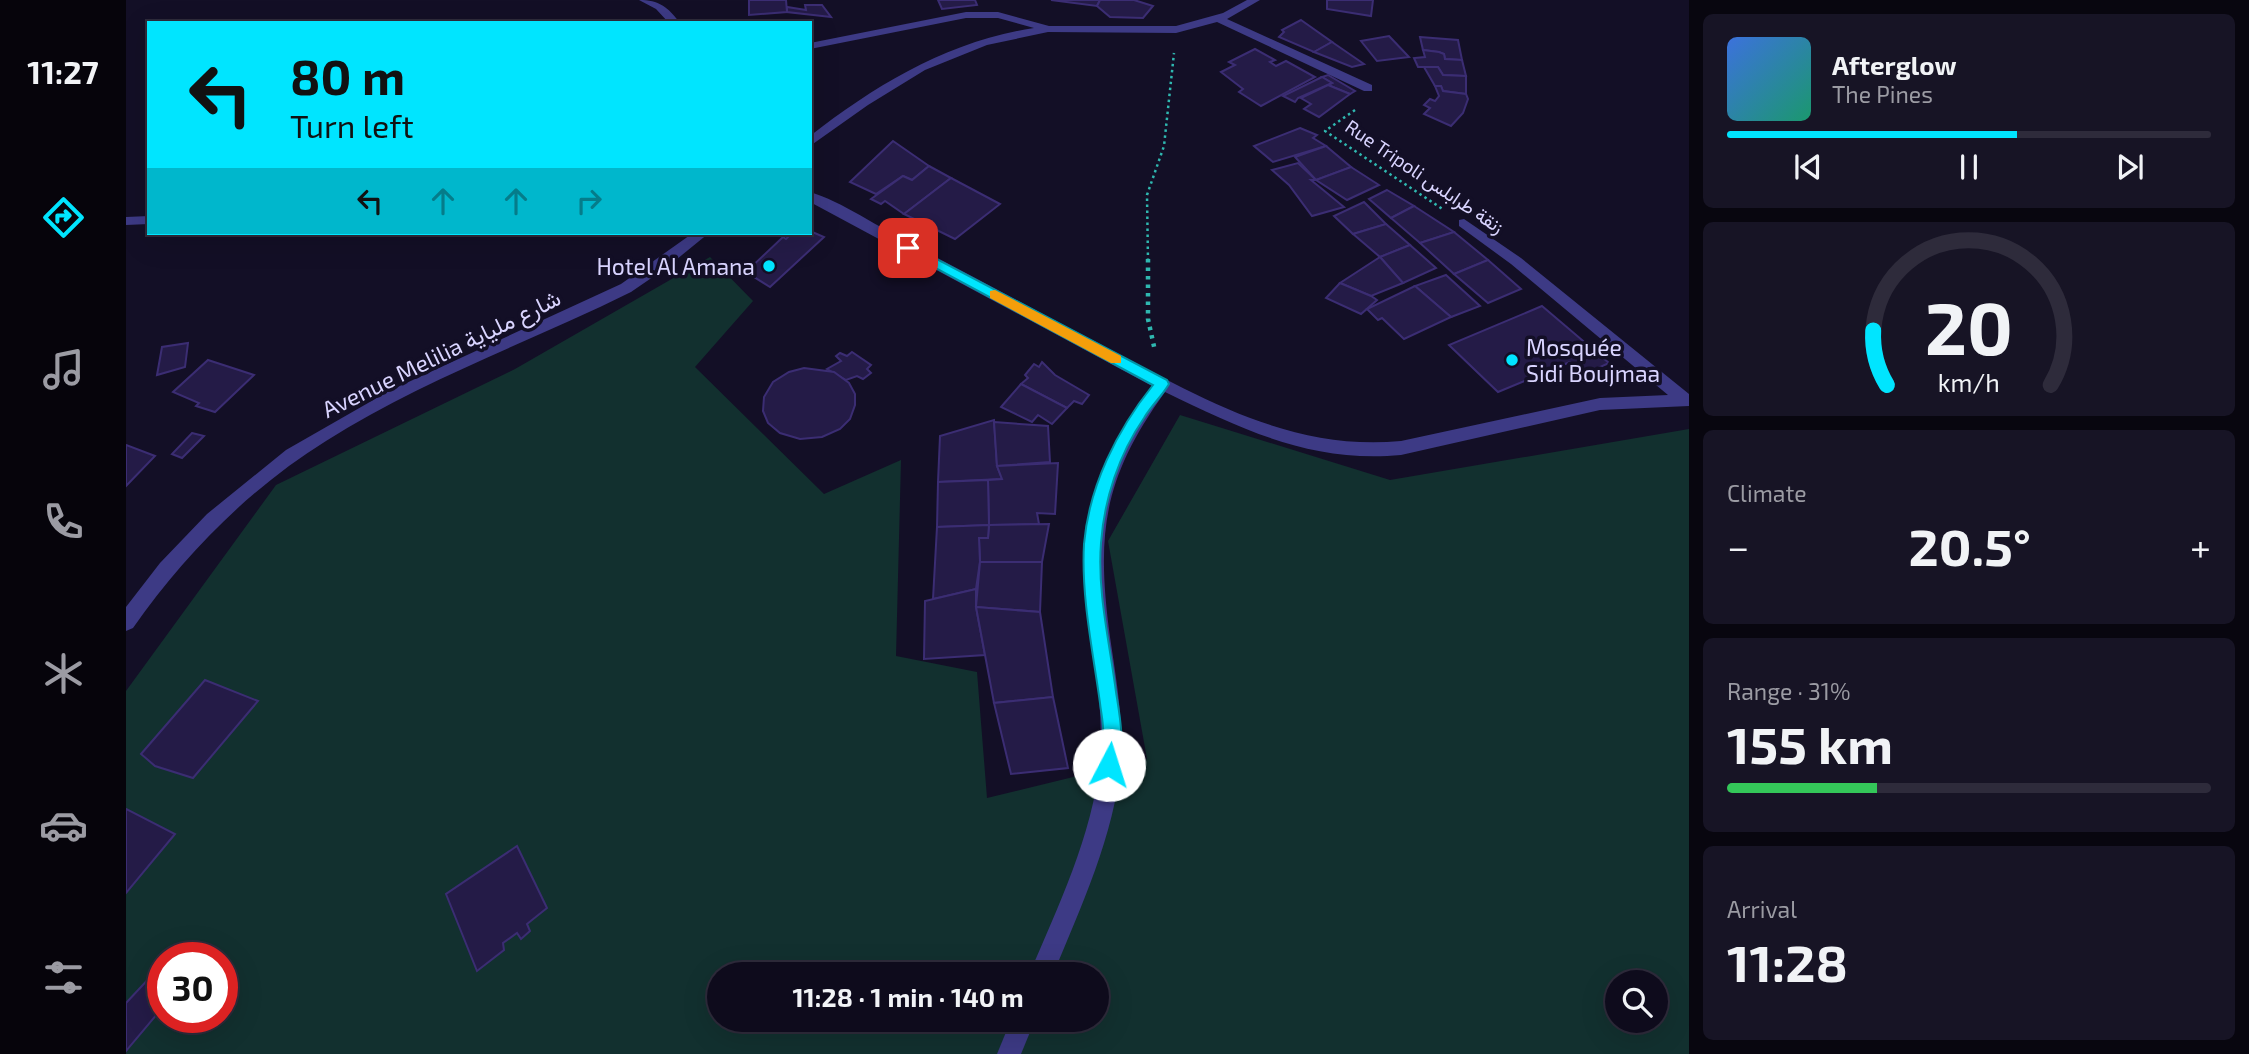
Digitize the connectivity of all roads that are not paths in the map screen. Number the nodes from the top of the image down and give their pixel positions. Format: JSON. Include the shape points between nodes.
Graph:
{"nodes":[{"id":1,"x":644,"y":0,"type":"edge"},
{"id":2,"x":1255,"y":0,"type":"edge"},
{"id":3,"x":1220,"y":19,"type":"junction"},
{"id":4,"x":673,"y":21,"type":"edge"},
{"id":5,"x":1051,"y":29,"type":"junction"},
{"id":6,"x":812,"y":46,"type":"edge"},
{"id":7,"x":1368,"y":88,"type":"road end"},
{"id":8,"x":812,"y":140,"type":"edge"},
{"id":9,"x":812,"y":197,"type":"edge"},
{"id":10,"x":147,"y":219,"type":"edge"},
{"id":11,"x":126,"y":221,"type":"edge"},
{"id":12,"x":1464,"y":223,"type":"road end"},
{"id":13,"x":699,"y":235,"type":"edge"},
{"id":14,"x":1158,"y":381,"type":"junction"},
{"id":15,"x":1686,"y":400,"type":"edge"},
{"id":16,"x":126,"y":622,"type":"edge"},
{"id":17,"x":1046,"y":962,"type":"edge"},
{"id":18,"x":1018,"y":1032,"type":"edge"},
{"id":19,"x":1009,"y":1054,"type":"edge"}],
"edges":[{"from":1,"to":4,"type":"street","via":[[660,7]]},
{"from":2,"to":3,"type":"street"},
{"from":3,"to":5,"type":"street","via":[[1175,31]]},
{"from":3,"to":7,"type":"street","name":"Rue Tripoli زنقة طرابلس"},
{"from":5,"to":6,"type":"street","via":[[985,14]]},
{"from":5,"to":8,"type":"street","via":[[979,43],[946,56],[868,98]]},
{"from":9,"to":14,"type":"street"},
{"from":10,"to":11,"type":"street"},
{"from":12,"to":15,"type":"street","name":"Rue Tripoli زنقة طرابلس"},
{"from":13,"to":16,"type":"street","name":"Avenue Melilia شارع ملياية","via":[[626,288],[320,436],[230,504],[183,550]]},
{"from":14,"to":15,"type":"street","via":[[1291,440],[1369,451],[1600,404]]},
{"from":14,"to":17,"type":"street","via":[[1107,475],[1097,510],[1094,591],[1112,731],[1109,765],[1085,859]]},
{"from":18,"to":19,"type":"street"}]}
